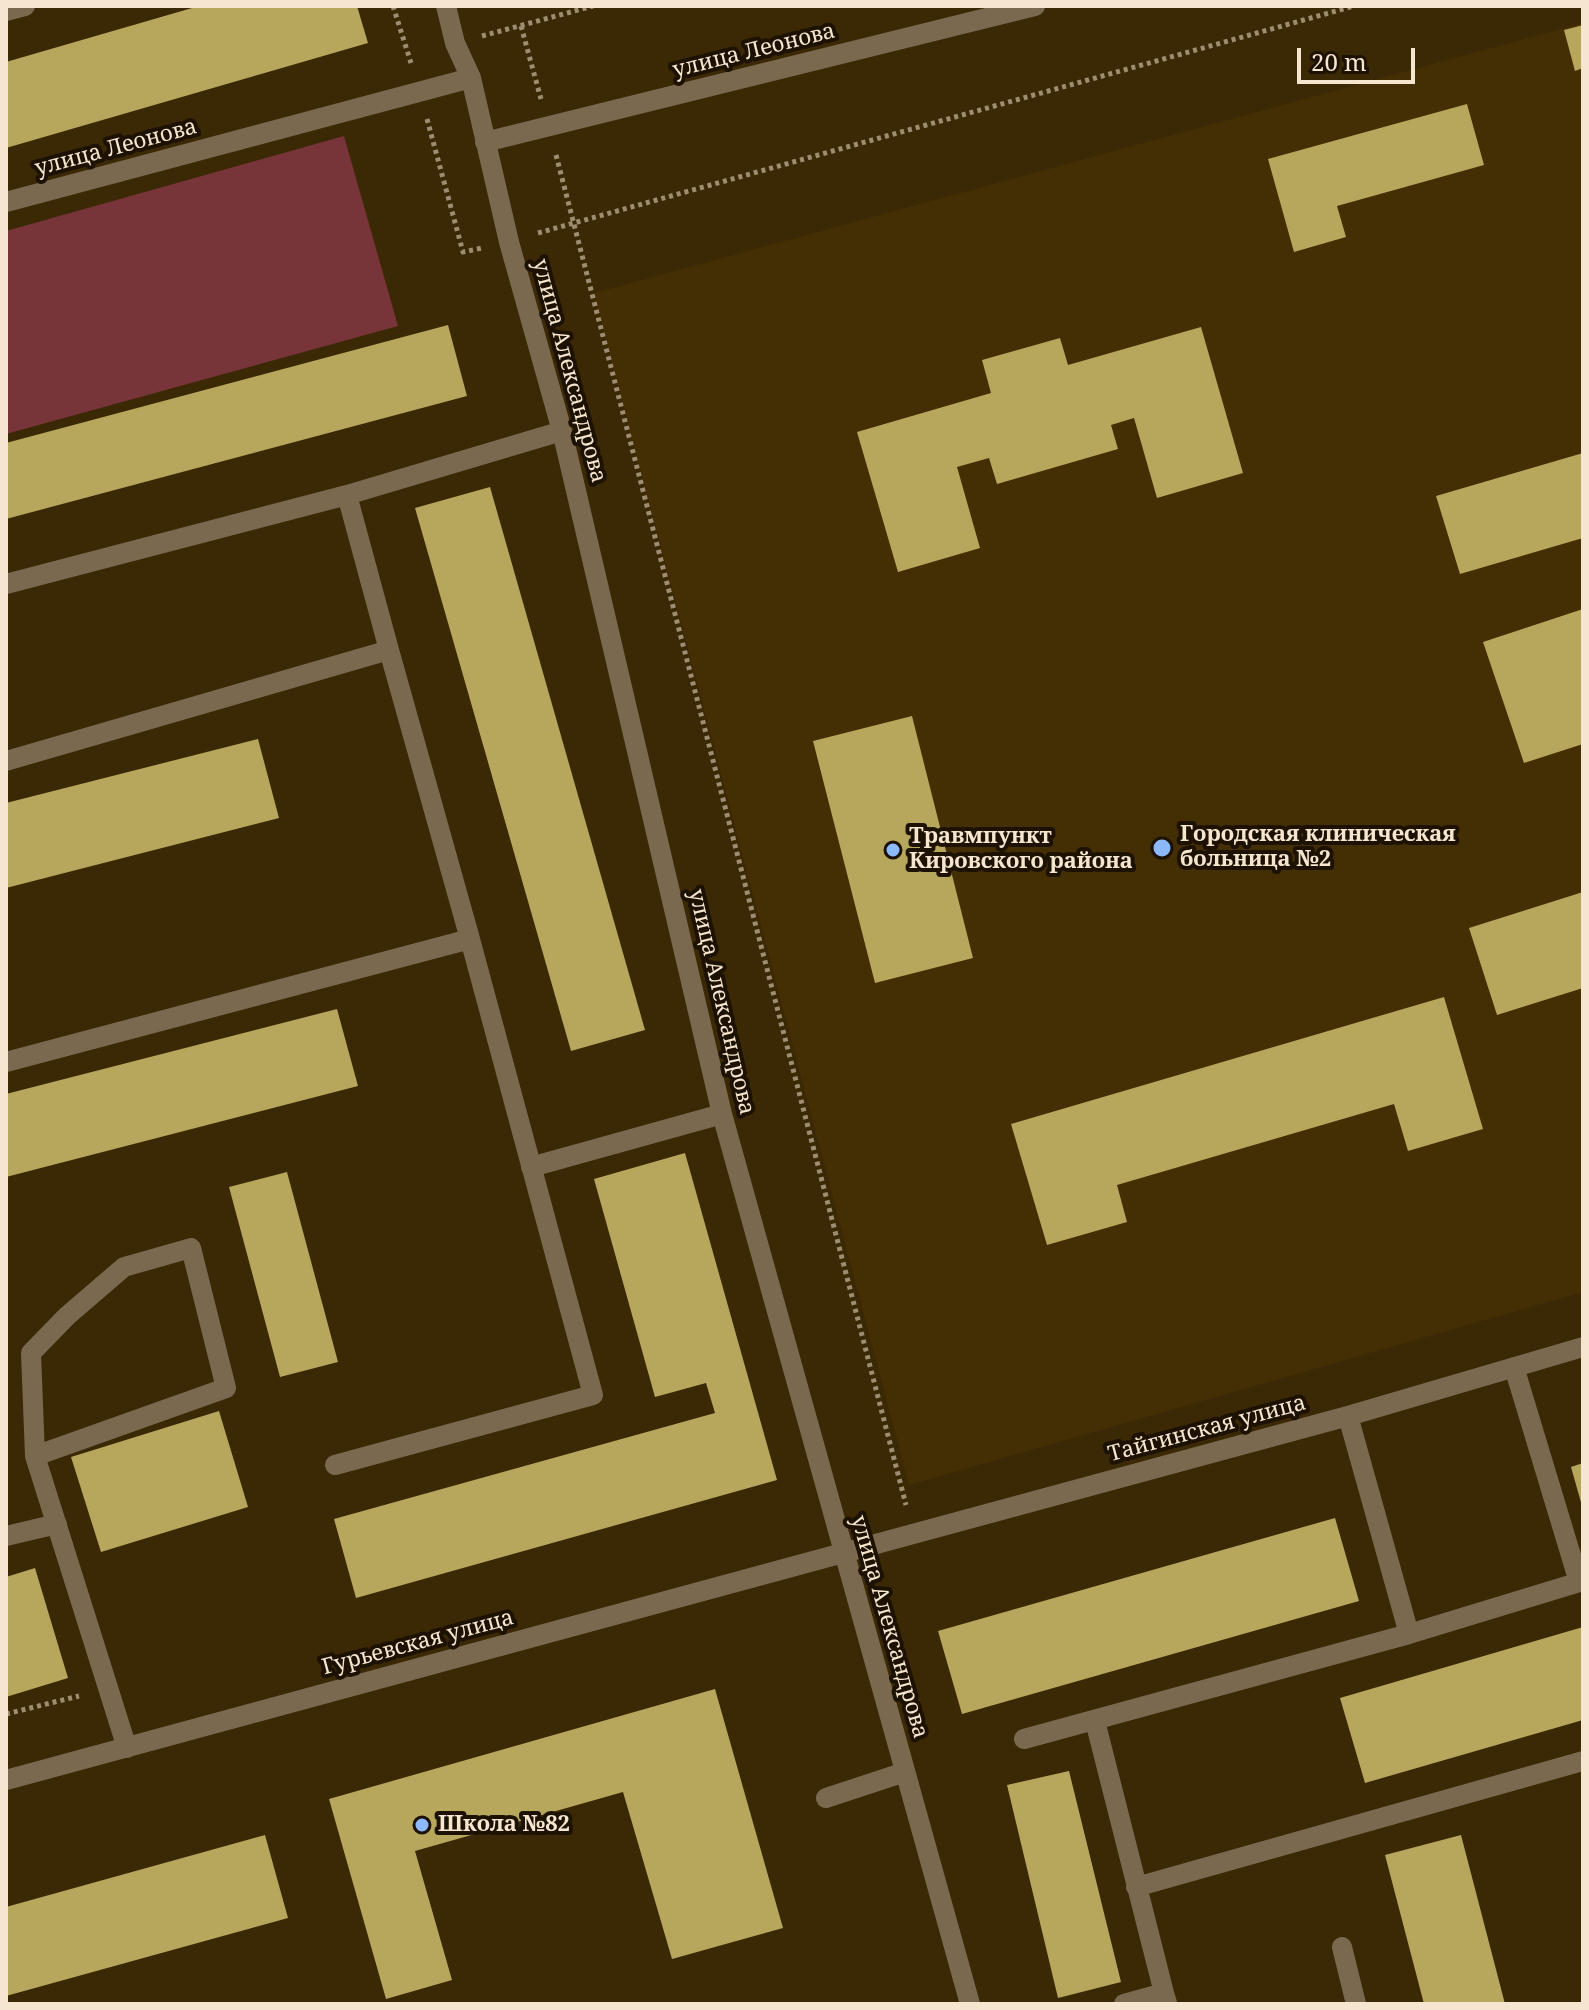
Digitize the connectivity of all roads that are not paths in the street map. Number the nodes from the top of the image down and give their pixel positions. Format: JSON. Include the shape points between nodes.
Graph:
{"nodes":[{"id":1,"x":25,"y":6,"type":"edge"},
{"id":2,"x":446,"y":6,"type":"edge"},
{"id":3,"x":1035,"y":6,"type":"edge"},
{"id":4,"x":6,"y":11,"type":"edge"},
{"id":5,"x":471,"y":78,"type":"junction"},
{"id":6,"x":485,"y":142,"type":"junction"},
{"id":7,"x":6,"y":202,"type":"edge"},
{"id":8,"x":562,"y":431,"type":"junction"},
{"id":9,"x":347,"y":495,"type":"junction"},
{"id":10,"x":6,"y":584,"type":"edge"},
{"id":11,"x":389,"y":650,"type":"junction"},
{"id":12,"x":6,"y":761,"type":"edge"},
{"id":13,"x":470,"y":939,"type":"junction"},
{"id":14,"x":6,"y":1062,"type":"edge"},
{"id":15,"x":722,"y":1114,"type":"junction"},
{"id":16,"x":531,"y":1167,"type":"junction"},
{"id":17,"x":1583,"y":1347,"type":"edge"},
{"id":18,"x":1514,"y":1367,"type":"junction"},
{"id":19,"x":1348,"y":1416,"type":"junction"},
{"id":20,"x":35,"y":1456,"type":"junction"},
{"id":21,"x":335,"y":1465,"type":"dead end"},
{"id":22,"x":57,"y":1524,"type":"junction"},
{"id":23,"x":6,"y":1536,"type":"edge"},
{"id":24,"x":842,"y":1552,"type":"junction"},
{"id":25,"x":1581,"y":1581,"type":"edge"},
{"id":26,"x":1409,"y":1634,"type":"junction"},
{"id":27,"x":1095,"y":1721,"type":"junction"},
{"id":28,"x":1024,"y":1739,"type":"dead end"},
{"id":29,"x":127,"y":1748,"type":"junction"},
{"id":30,"x":1583,"y":1761,"type":"edge"},
{"id":31,"x":905,"y":1772,"type":"junction"},
{"id":32,"x":6,"y":1780,"type":"edge"},
{"id":33,"x":826,"y":1798,"type":"dead end"},
{"id":34,"x":1136,"y":1887,"type":"junction"},
{"id":35,"x":1342,"y":1947,"type":"dead end"},
{"id":36,"x":1166,"y":1998,"type":"edge"},
{"id":37,"x":970,"y":2004,"type":"edge"},
{"id":38,"x":1124,"y":2004,"type":"edge"},
{"id":39,"x":1356,"y":2004,"type":"edge"}],
"edges":[{"from":1,"to":4,"type":"street"},
{"from":2,"to":5,"type":"street","name":"улица Александрова"},
{"from":3,"to":6,"type":"street","name":"улица Леонова"},
{"from":5,"to":6,"type":"street","name":"улица Александрова"},
{"from":5,"to":7,"type":"street","name":"улица Леонова"},
{"from":6,"to":8,"type":"street","name":"улица Александрова"},
{"from":8,"to":9,"type":"street"},
{"from":8,"to":15,"type":"street","name":"улица Александрова"},
{"from":9,"to":10,"type":"street"},
{"from":9,"to":11,"type":"street"},
{"from":11,"to":12,"type":"street"},
{"from":11,"to":13,"type":"street"},
{"from":13,"to":14,"type":"street"},
{"from":13,"to":16,"type":"street"},
{"from":15,"to":16,"type":"street"},
{"from":15,"to":24,"type":"street","name":"улица Александрова"},
{"from":16,"to":21,"type":"street","via":[[593,1395]]},
{"from":17,"to":18,"type":"street","name":"Тайгинская улица"},
{"from":18,"to":19,"type":"street","name":"Тайгинская улица"},
{"from":18,"to":25,"type":"street"},
{"from":19,"to":24,"type":"street","name":"Тайгинская улица"},
{"from":19,"to":26,"type":"street"},
{"from":20,"to":20,"type":"street","via":[[31,1353],[124,1267],[191,1248],[226,1388]]},
{"from":20,"to":22,"type":"street"},
{"from":22,"to":23,"type":"street"},
{"from":22,"to":29,"type":"street"},
{"from":24,"to":29,"type":"street","name":"Гурьевская улица"},
{"from":24,"to":31,"type":"street","name":"улица Александрова"},
{"from":25,"to":26,"type":"street"},
{"from":26,"to":27,"type":"street"},
{"from":27,"to":28,"type":"street"},
{"from":27,"to":34,"type":"street"},
{"from":29,"to":32,"type":"street","name":"Гурьевская улица"},
{"from":30,"to":34,"type":"street"},
{"from":31,"to":33,"type":"street"},
{"from":31,"to":37,"type":"street","name":"улица Александрова"},
{"from":34,"to":36,"type":"street"},
{"from":35,"to":39,"type":"street"},
{"from":36,"to":38,"type":"street"}]}
